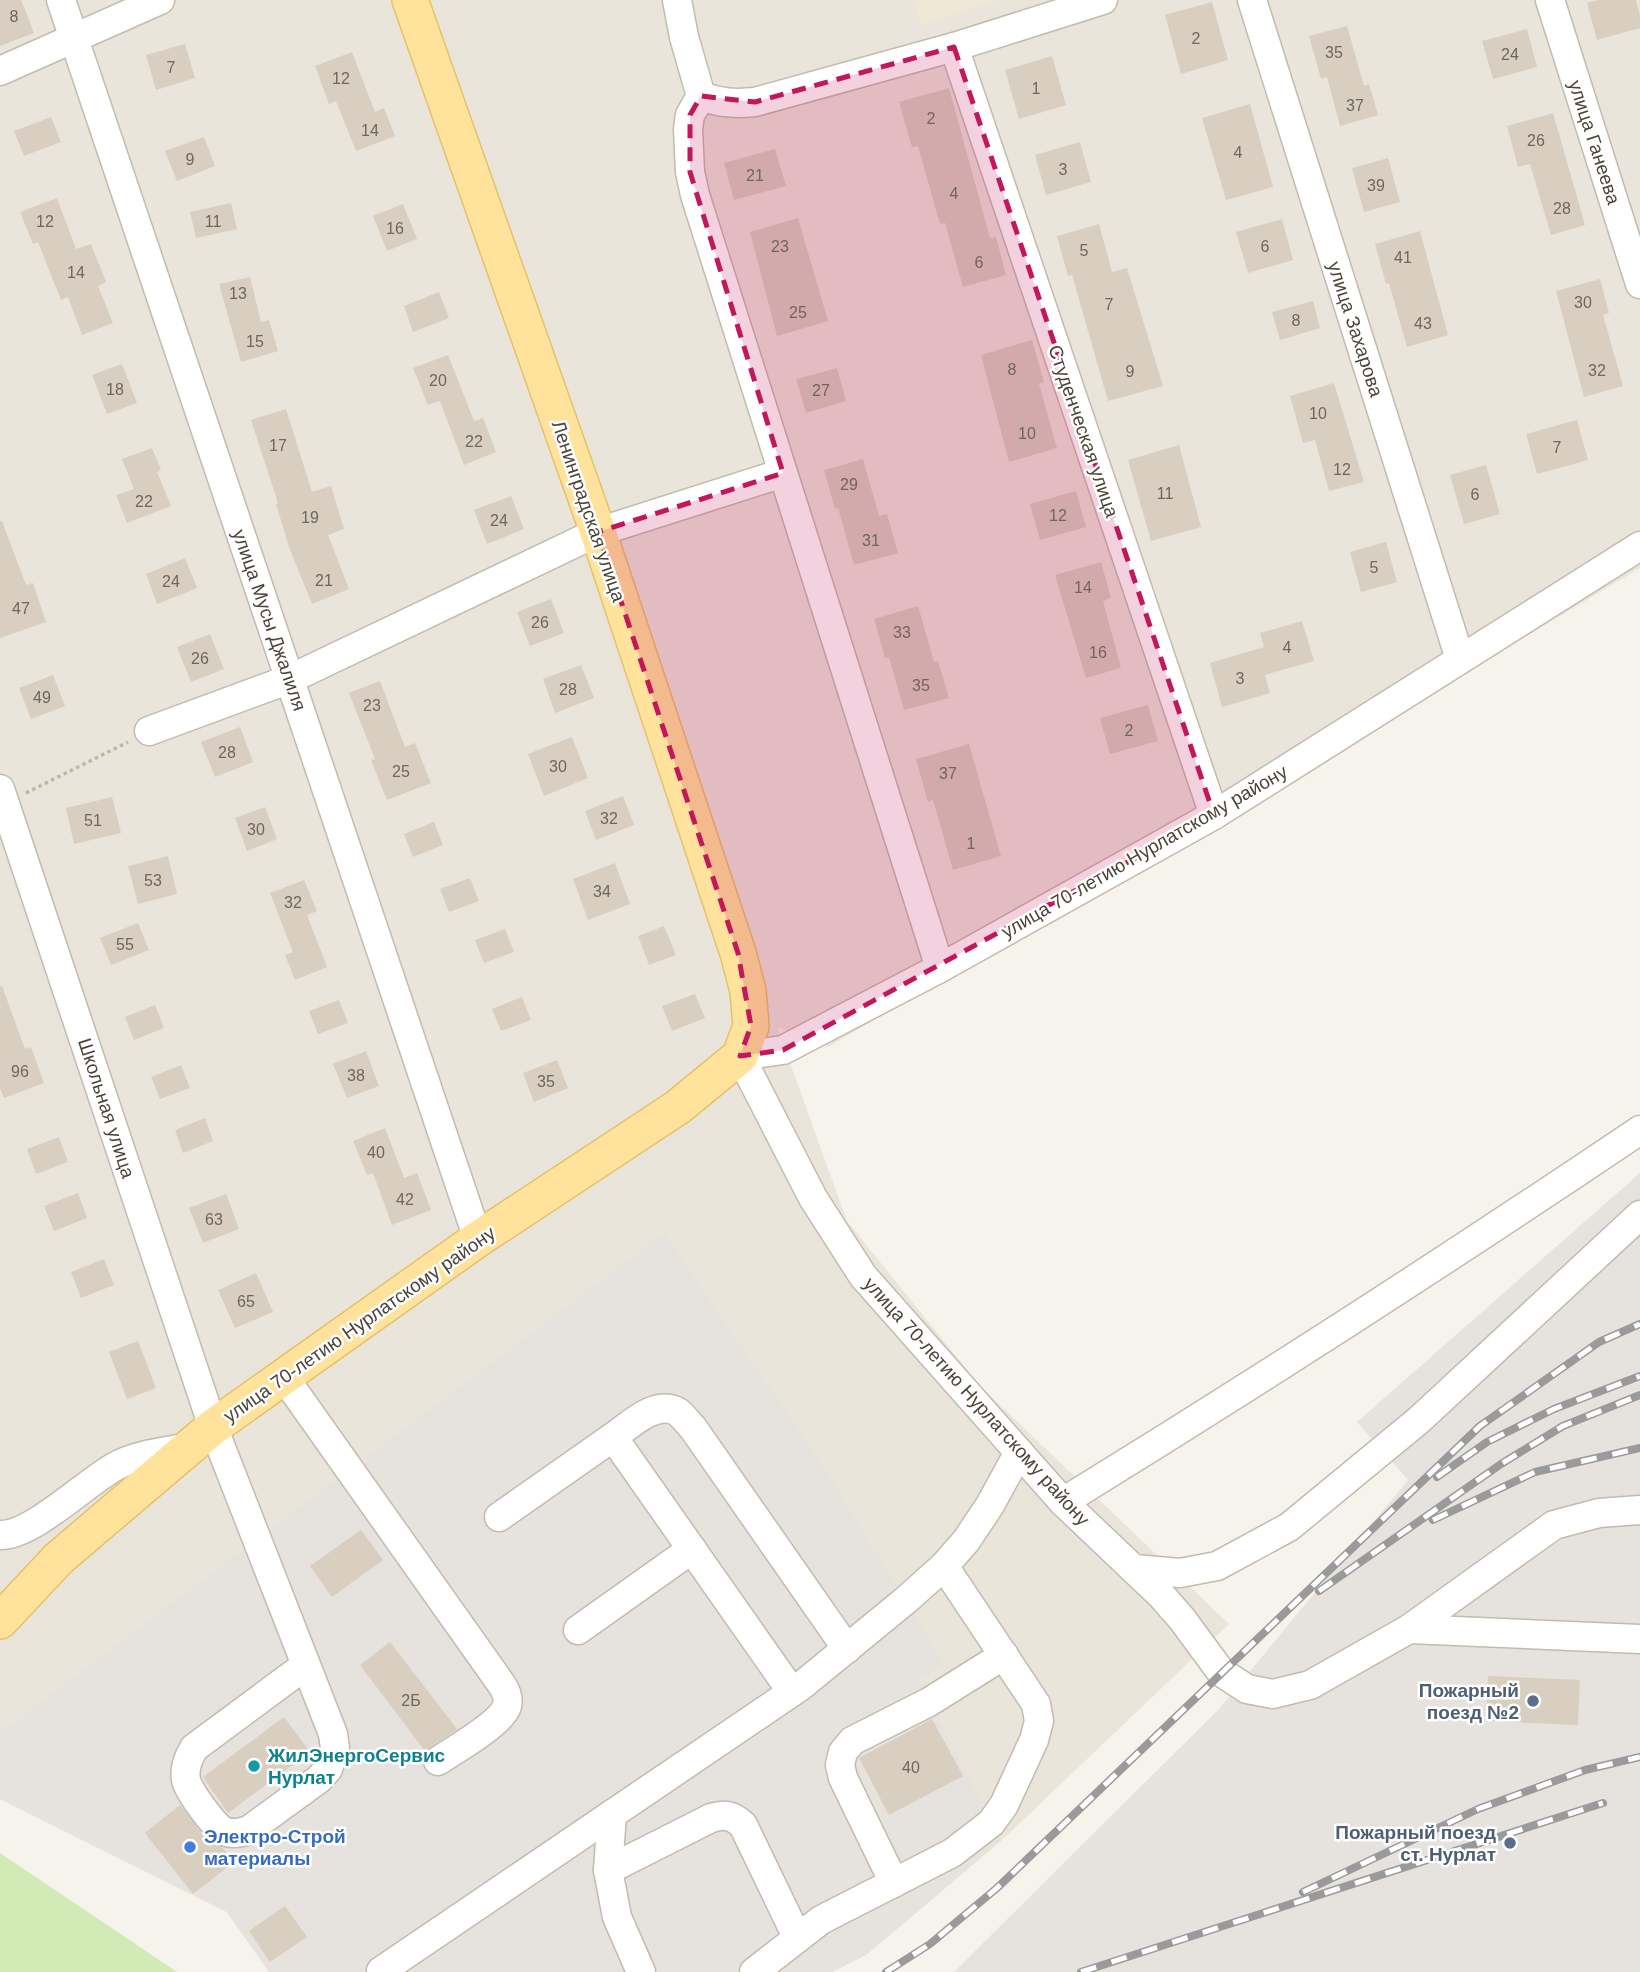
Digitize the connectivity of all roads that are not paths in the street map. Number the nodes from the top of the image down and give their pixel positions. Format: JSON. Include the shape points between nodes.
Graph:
{"nodes":[{"id":1,"x":61,"y":0,"type":"edge"},
{"id":2,"x":160,"y":0,"type":"edge"},
{"id":3,"x":410,"y":0,"type":"edge"},
{"id":4,"x":677,"y":0,"type":"edge"},
{"id":5,"x":1103,"y":0,"type":"edge"},
{"id":6,"x":1252,"y":0,"type":"edge"},
{"id":7,"x":1550,"y":0,"type":"edge"},
{"id":8,"x":74,"y":37,"type":"junction"},
{"id":9,"x":954,"y":47,"type":"junction"},
{"id":10,"x":0,"y":71,"type":"edge"},
{"id":11,"x":701,"y":96,"type":"junction"},
{"id":12,"x":1640,"y":284,"type":"edge"},
{"id":13,"x":783,"y":473,"type":"junction"},
{"id":14,"x":597,"y":532,"type":"junction"},
{"id":15,"x":1640,"y":546,"type":"edge"},
{"id":16,"x":1460,"y":659,"type":"junction"},
{"id":17,"x":290,"y":679,"type":"junction"},
{"id":18,"x":149,"y":731,"type":"road end"},
{"id":19,"x":2,"y":796,"type":"edge"},
{"id":20,"x":1214,"y":815,"type":"junction"},
{"id":21,"x":940,"y":968,"type":"junction"},
{"id":22,"x":745,"y":1041,"type":"junction"},
{"id":23,"x":1640,"y":1130,"type":"edge"},
{"id":24,"x":1640,"y":1216,"type":"edge"},
{"id":25,"x":478,"y":1239,"type":"junction"},
{"id":26,"x":284,"y":1377,"type":"junction"},
{"id":27,"x":201,"y":1437,"type":"junction"},
{"id":28,"x":613,"y":1437,"type":"junction"},
{"id":29,"x":1019,"y":1452,"type":"junction"},
{"id":30,"x":1063,"y":1502,"type":"junction"},
{"id":31,"x":1640,"y":1510,"type":"edge"},
{"id":32,"x":499,"y":1517,"type":"dead end"},
{"id":33,"x":0,"y":1535,"type":"edge"},
{"id":34,"x":692,"y":1549,"type":"junction"},
{"id":35,"x":944,"y":1566,"type":"junction"},
{"id":36,"x":1134,"y":1569,"type":"junction"},
{"id":37,"x":0,"y":1620,"type":"edge"},
{"id":38,"x":1409,"y":1629,"type":"junction"},
{"id":39,"x":578,"y":1630,"type":"dead end"},
{"id":40,"x":1640,"y":1639,"type":"edge"},
{"id":41,"x":847,"y":1649,"type":"junction"},
{"id":42,"x":1004,"y":1654,"type":"junction"},
{"id":43,"x":306,"y":1665,"type":"junction"},
{"id":44,"x":792,"y":1692,"type":"junction"},
{"id":45,"x":438,"y":1761,"type":"dead end"},
{"id":46,"x":612,"y":1814,"type":"junction"},
{"id":47,"x":608,"y":1870,"type":"junction"},
{"id":48,"x":894,"y":1883,"type":"junction"},
{"id":49,"x":797,"y":1937,"type":"junction"},
{"id":50,"x":381,"y":1971,"type":"edge"},
{"id":51,"x":641,"y":1972,"type":"edge"},
{"id":52,"x":754,"y":1972,"type":"edge"}],
"edges":[{"from":1,"to":8,"type":"street","name":"улица Мусы Джалиля"},
{"from":2,"to":8,"type":"street"},
{"from":3,"to":14,"type":"main road","name":"Ленинградская улица"},
{"from":4,"to":11,"type":"street"},
{"from":5,"to":9,"type":"street"},
{"from":6,"to":16,"type":"street","name":"улица Захарова"},
{"from":7,"to":12,"type":"street","name":"улица Ганеева"},
{"from":8,"to":10,"type":"street"},
{"from":8,"to":17,"type":"street","name":"улица Мусы Джалиля"},
{"from":9,"to":11,"type":"street","via":[[755,102],[737,104]]},
{"from":9,"to":20,"type":"street","name":"Студенческая улица"},
{"from":11,"to":13,"type":"street","via":[[688,129],[695,195]]},
{"from":13,"to":14,"type":"street"},
{"from":13,"to":21,"type":"street"},
{"from":14,"to":17,"type":"street"},
{"from":14,"to":22,"type":"main road","name":"Ленинградская улица","via":[[738,953],[748,991]]},
{"from":15,"to":16,"type":"street","name":"улица 70-летию Нурлатскому району"},
{"from":16,"to":20,"type":"street","name":"улица 70-летию Нурлатскому району"},
{"from":17,"to":18,"type":"street"},
{"from":17,"to":25,"type":"street","name":"улица Мусы Джалиля"},
{"from":19,"to":27,"type":"street","name":"Школьная улица"},
{"from":20,"to":21,"type":"street","name":"улица 70-летию Нурлатскому району"},
{"from":21,"to":22,"type":"street","name":"улица 70-летию Нурлатскому району","via":[[783,1050]]},
{"from":22,"to":25,"type":"main road","name":"улица 70-летию Нурлатскому району","via":[[678,1107]]},
{"from":22,"to":29,"type":"street","name":"улица 70-летию Нурлатскому району","via":[[813,1198],[863,1276]]},
{"from":23,"to":30,"type":"street","via":[[1272,1373]]},
{"from":24,"to":36,"type":"street","via":[[1419,1420],[1289,1527],[1217,1566],[1180,1573]]},
{"from":25,"to":26,"type":"main road","name":"улица 70-летию Нурлатскому району"},
{"from":26,"to":27,"type":"main road","name":"улица 70-летию Нурлатскому району"},
{"from":26,"to":45,"type":"street","via":[[507,1695],[507,1706],[499,1718]]},
{"from":27,"to":33,"type":"street","via":[[116,1466],[36,1521],[12,1535]]},
{"from":27,"to":37,"type":"main road","name":"улица 70-летию Нурлатскому району","via":[[58,1559]]},
{"from":27,"to":43,"type":"street","name":"Школьная улица"},
{"from":28,"to":32,"type":"street"},
{"from":28,"to":34,"type":"street"},
{"from":28,"to":41,"type":"street","via":[[650,1411],[678,1412]]},
{"from":29,"to":30,"type":"street","name":"улица 70-летию Нурлатскому району"},
{"from":29,"to":35,"type":"street","via":[[990,1505]]},
{"from":30,"to":36,"type":"street","name":"улица 70-летию Нурлатскому району"},
{"from":31,"to":38,"type":"street","name":"улица 70-летию Нурлатскому району","via":[[1599,1513],[1553,1525]]},
{"from":34,"to":39,"type":"street"},
{"from":34,"to":44,"type":"street"},
{"from":35,"to":41,"type":"street"},
{"from":35,"to":42,"type":"street"},
{"from":36,"to":38,"type":"street","name":"улица 70-летию Нурлатскому району","via":[[1182,1619],[1221,1672],[1247,1689],[1273,1694],[1310,1685]]},
{"from":38,"to":40,"type":"street"},
{"from":41,"to":44,"type":"street"},
{"from":42,"to":48,"type":"street","via":[[1036,1704],[1039,1721],[1010,1793],[991,1823],[952,1853]]},
{"from":42,"to":48,"type":"street","via":[[929,1702],[852,1741],[843,1752],[843,1778]]},
{"from":43,"to":43,"type":"street","name":"Школьная улица","via":[[194,1748],[188,1758],[186,1784],[219,1829],[229,1833],[249,1830],[328,1769],[335,1748],[333,1734]]},
{"from":44,"to":46,"type":"street"},
{"from":46,"to":47,"type":"street"},
{"from":46,"to":50,"type":"street"},
{"from":47,"to":49,"type":"street","via":[[711,1818],[734,1817],[743,1825]]},
{"from":47,"to":51,"type":"street","via":[[617,1917]]},
{"from":48,"to":49,"type":"street"},
{"from":49,"to":52,"type":"street"}]}
